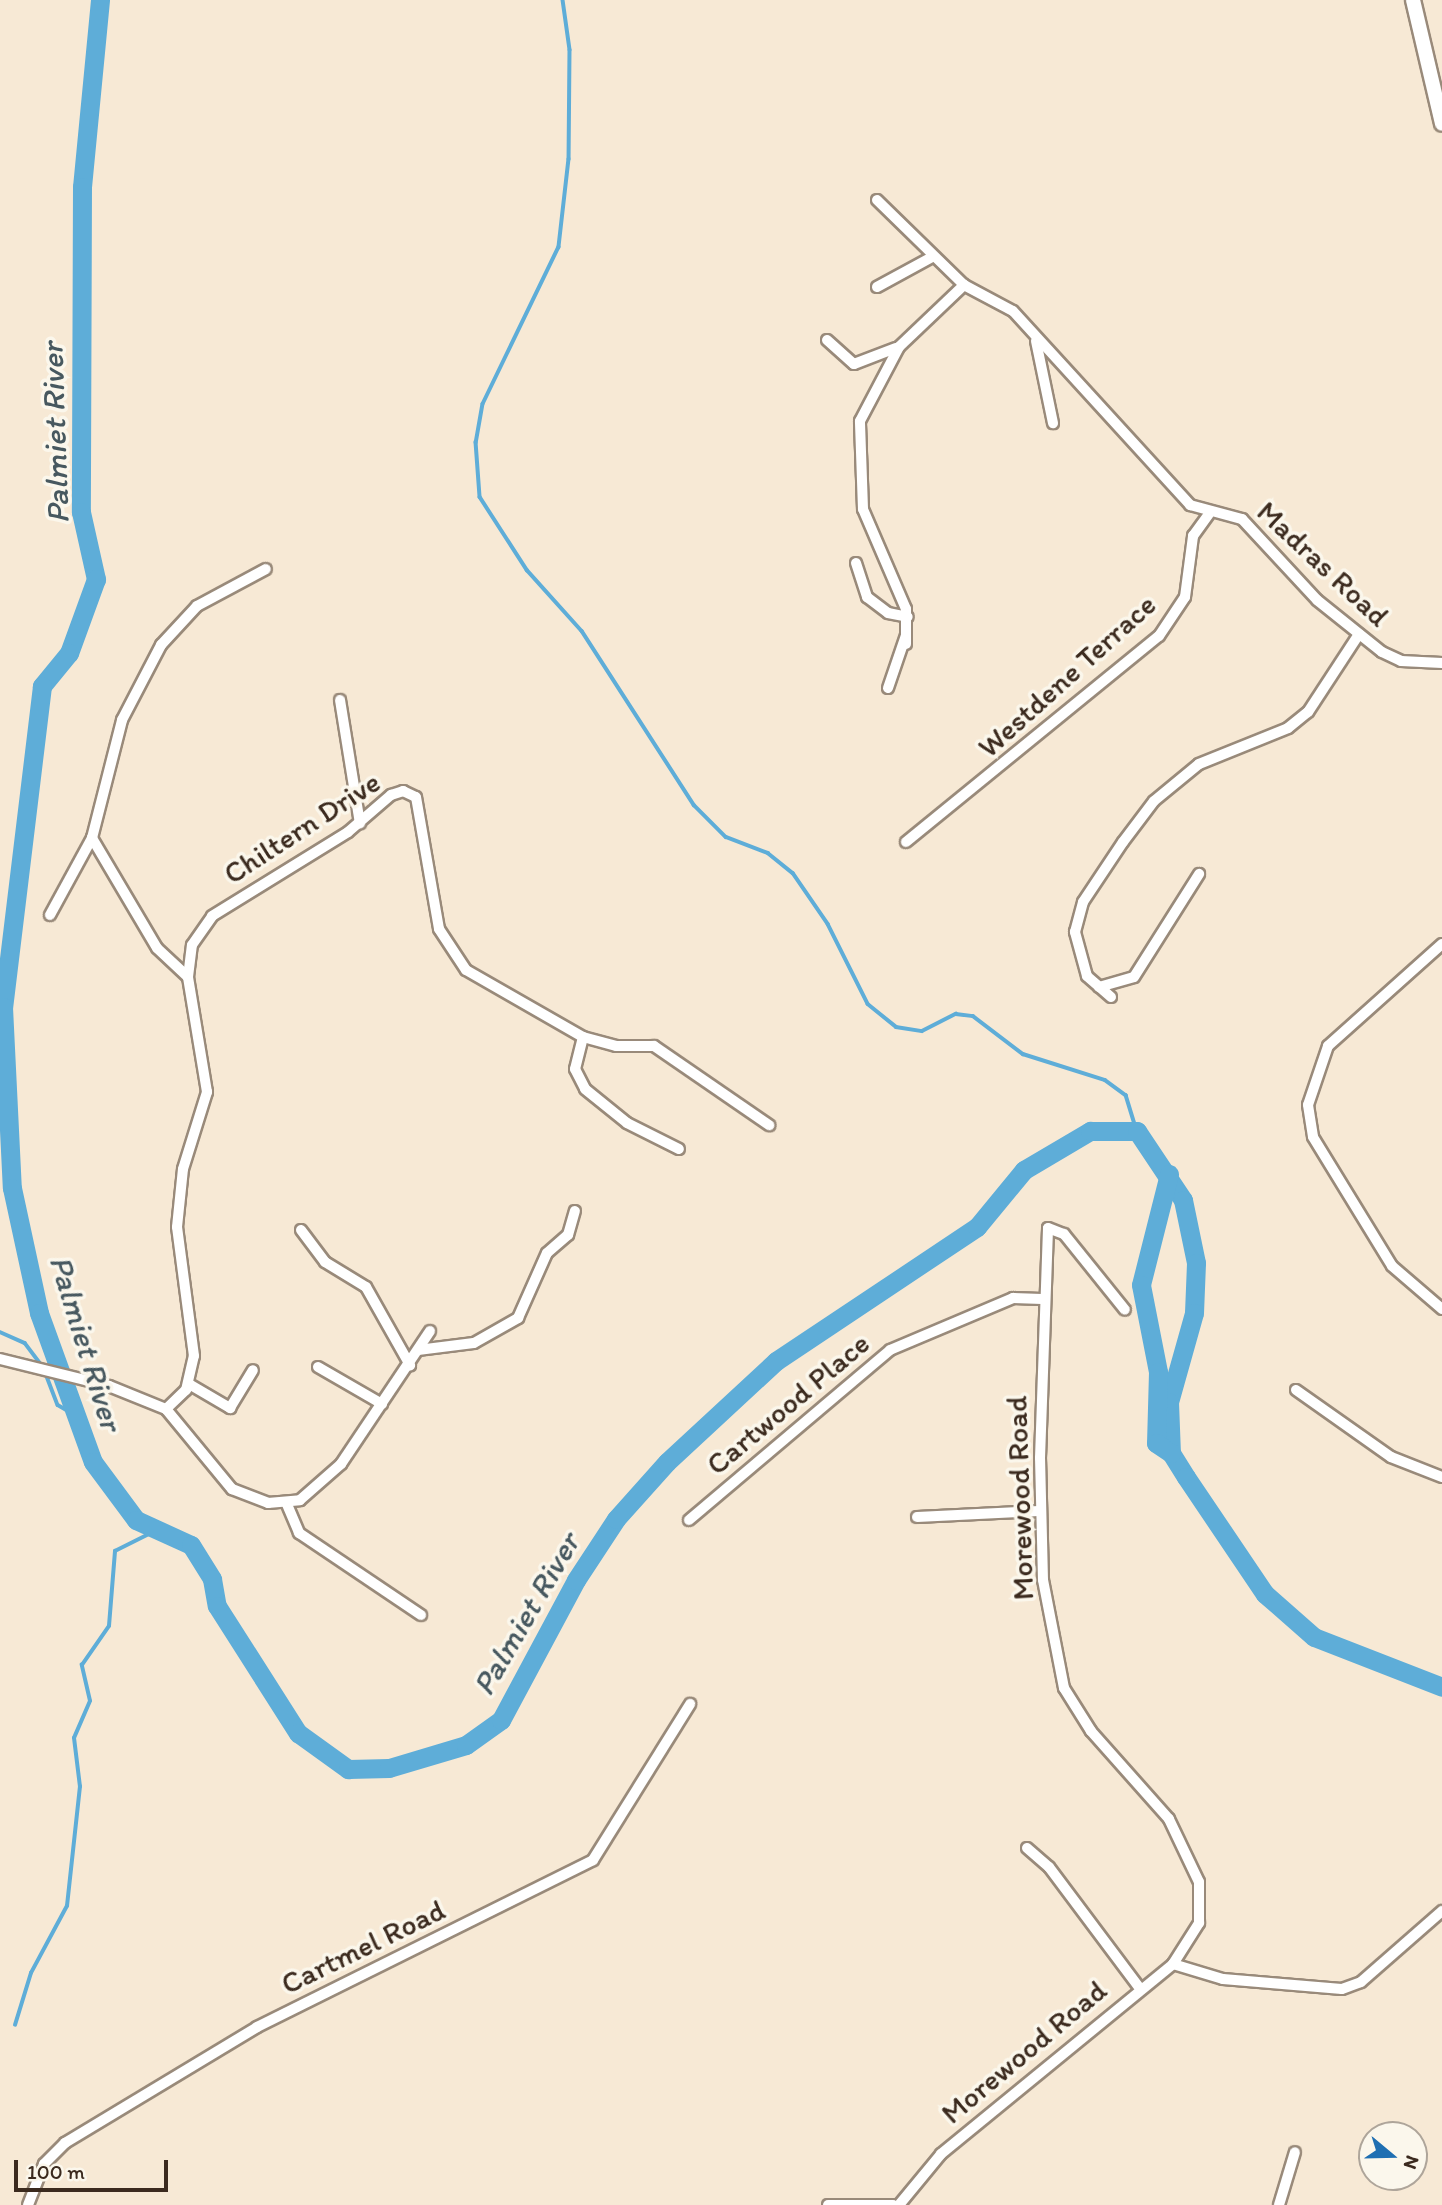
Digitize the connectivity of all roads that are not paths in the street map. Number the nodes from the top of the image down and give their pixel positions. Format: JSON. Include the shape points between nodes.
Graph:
{"nodes":[{"id":1,"x":1413,"y":0,"type":"edge"},
{"id":2,"x":1442,"y":124,"type":"edge"},
{"id":3,"x":877,"y":200,"type":"dead end"},
{"id":4,"x":932,"y":257,"type":"junction"},
{"id":5,"x":964,"y":285,"type":"junction"},
{"id":6,"x":877,"y":287,"type":"dead end"},
{"id":7,"x":1035,"y":338,"type":"junction"},
{"id":8,"x":827,"y":340,"type":"dead end"},
{"id":9,"x":898,"y":347,"type":"junction"},
{"id":10,"x":1053,"y":423,"type":"dead end"},
{"id":11,"x":1209,"y":514,"type":"junction"},
{"id":12,"x":856,"y":563,"type":"dead end"},
{"id":13,"x":266,"y":569,"type":"dead end"},
{"id":14,"x":908,"y":617,"type":"junction"},
{"id":15,"x":1359,"y":634,"type":"junction"},
{"id":16,"x":1442,"y":663,"type":"edge"},
{"id":17,"x":888,"y":688,"type":"dead end"},
{"id":18,"x":340,"y":700,"type":"dead end"},
{"id":19,"x":360,"y":823,"type":"junction"},
{"id":20,"x":92,"y":838,"type":"junction"},
{"id":21,"x":906,"y":842,"type":"dead end"},
{"id":22,"x":1199,"y":874,"type":"dead end"},
{"id":23,"x":50,"y":915,"type":"dead end"},
{"id":24,"x":1442,"y":944,"type":"edge"},
{"id":25,"x":188,"y":977,"type":"junction"},
{"id":26,"x":1099,"y":987,"type":"junction"},
{"id":27,"x":1111,"y":997,"type":"dead end"},
{"id":28,"x":583,"y":1037,"type":"junction"},
{"id":29,"x":769,"y":1125,"type":"dead end"},
{"id":30,"x":679,"y":1149,"type":"dead end"},
{"id":31,"x":575,"y":1211,"type":"dead end"},
{"id":32,"x":301,"y":1230,"type":"dead end"},
{"id":33,"x":1042,"y":1298,"type":"junction"},
{"id":34,"x":1442,"y":1309,"type":"edge"},
{"id":35,"x":1125,"y":1310,"type":"dead end"},
{"id":36,"x":429,"y":1331,"type":"dead end"},
{"id":37,"x":418,"y":1350,"type":"junction"},
{"id":38,"x":0,"y":1359,"type":"edge"},
{"id":39,"x":410,"y":1365,"type":"junction"},
{"id":40,"x":318,"y":1367,"type":"dead end"},
{"id":41,"x":253,"y":1370,"type":"dead end"},
{"id":42,"x":189,"y":1384,"type":"junction"},
{"id":43,"x":1296,"y":1390,"type":"dead end"},
{"id":44,"x":382,"y":1405,"type":"junction"},
{"id":45,"x":166,"y":1409,"type":"junction"},
{"id":46,"x":1442,"y":1477,"type":"edge"},
{"id":47,"x":286,"y":1502,"type":"junction"},
{"id":48,"x":1039,"y":1511,"type":"junction"},
{"id":49,"x":917,"y":1517,"type":"dead end"},
{"id":50,"x":689,"y":1520,"type":"dead end"},
{"id":51,"x":421,"y":1615,"type":"dead end"},
{"id":52,"x":690,"y":1704,"type":"dead end"},
{"id":53,"x":1027,"y":1848,"type":"dead end"},
{"id":54,"x":1442,"y":1911,"type":"edge"},
{"id":55,"x":1173,"y":1964,"type":"junction"},
{"id":56,"x":1138,"y":1986,"type":"junction"},
{"id":57,"x":1295,"y":2152,"type":"dead end"},
{"id":58,"x":28,"y":2205,"type":"edge"},
{"id":59,"x":828,"y":2205,"type":"edge"},
{"id":60,"x":893,"y":2205,"type":"edge"},
{"id":61,"x":899,"y":2205,"type":"edge"},
{"id":62,"x":1279,"y":2205,"type":"edge"}],
"edges":[{"from":1,"to":2,"type":"street"},
{"from":3,"to":4,"type":"street"},
{"from":4,"to":5,"type":"street"},
{"from":4,"to":6,"type":"street"},
{"from":5,"to":7,"type":"street","via":[[1001,301]]},
{"from":5,"to":9,"type":"street"},
{"from":7,"to":10,"type":"street"},
{"from":7,"to":11,"type":"street","via":[[1185,501]]},
{"from":8,"to":9,"type":"street","via":[[854,364]]},
{"from":9,"to":14,"type":"street","via":[[866,400],[858,433],[863,509]]},
{"from":11,"to":15,"type":"street","name":"Madras Road","via":[[1242,519],[1292,576]]},
{"from":11,"to":21,"type":"street","name":"Westdene Terrace","via":[[1193,536],[1185,597],[1158,636]]},
{"from":12,"to":14,"type":"street","via":[[867,597],[888,613]]},
{"from":13,"to":20,"type":"street","via":[[197,606],[161,645],[122,720]]},
{"from":14,"to":17,"type":"street","via":[[906,639]]},
{"from":15,"to":16,"type":"street","name":"Madras Road","via":[[1401,661]]},
{"from":15,"to":26,"type":"street","via":[[1335,678],[1298,720],[1199,764],[1144,813],[1076,922],[1077,954]]},
{"from":18,"to":19,"type":"street"},
{"from":19,"to":25,"type":"street","name":"Chiltern Drive","via":[[212,916],[192,945]]},
{"from":19,"to":28,"type":"street","name":"Chiltern Drive","via":[[391,795],[412,793],[435,916],[452,955],[514,1003]]},
{"from":20,"to":23,"type":"street"},
{"from":20,"to":25,"type":"street","via":[[157,948]]},
{"from":22,"to":26,"type":"street","via":[[1134,978]]},
{"from":24,"to":34,"type":"street","via":[[1328,1046],[1308,1105],[1313,1137],[1392,1266]]},
{"from":25,"to":42,"type":"street","name":"Chiltern Drive","via":[[207,1092],[178,1202],[194,1356]]},
{"from":26,"to":27,"type":"street"},
{"from":28,"to":29,"type":"street","name":"Chiltern Drive","via":[[616,1046],[654,1046]]},
{"from":28,"to":30,"type":"street","via":[[575,1069],[585,1089],[627,1123]]},
{"from":31,"to":37,"type":"street","via":[[568,1235],[547,1253],[518,1318],[466,1345]]},
{"from":32,"to":39,"type":"street","via":[[325,1262],[366,1287]]},
{"from":33,"to":35,"type":"street","name":"Morewood Road","via":[[1044,1240],[1053,1227]]},
{"from":33,"to":48,"type":"street","name":"Morewood Road"},
{"from":33,"to":50,"type":"street","name":"Cartwood Place","via":[[1013,1298],[890,1350]]},
{"from":36,"to":37,"type":"street"},
{"from":37,"to":39,"type":"street"},
{"from":38,"to":45,"type":"street","via":[[109,1386]]},
{"from":39,"to":44,"type":"street"},
{"from":40,"to":44,"type":"street"},
{"from":41,"to":42,"type":"street","via":[[230,1408]]},
{"from":42,"to":45,"type":"street"},
{"from":43,"to":46,"type":"street","via":[[1391,1457]]},
{"from":44,"to":47,"type":"street","via":[[329,1479],[314,1493]]},
{"from":45,"to":47,"type":"street","via":[[232,1489],[268,1503]]},
{"from":47,"to":51,"type":"street","via":[[299,1533]]},
{"from":48,"to":49,"type":"street"},
{"from":48,"to":55,"type":"street","name":"Morewood Road","via":[[1046,1601],[1064,1688],[1091,1731],[1163,1811],[1199,1882],[1199,1923]]},
{"from":52,"to":58,"type":"street","name":"Cartmel Road","via":[[593,1860],[257,2027],[65,2143],[44,2164]]},
{"from":53,"to":56,"type":"street","via":[[1049,1867]]},
{"from":54,"to":55,"type":"street","via":[[1371,1974],[1342,1989],[1223,1979]]},
{"from":55,"to":56,"type":"street","name":"Morewood Road"},
{"from":56,"to":61,"type":"street","name":"Morewood Road","via":[[942,2154]]},
{"from":57,"to":62,"type":"street"},
{"from":59,"to":60,"type":"street"}]}
